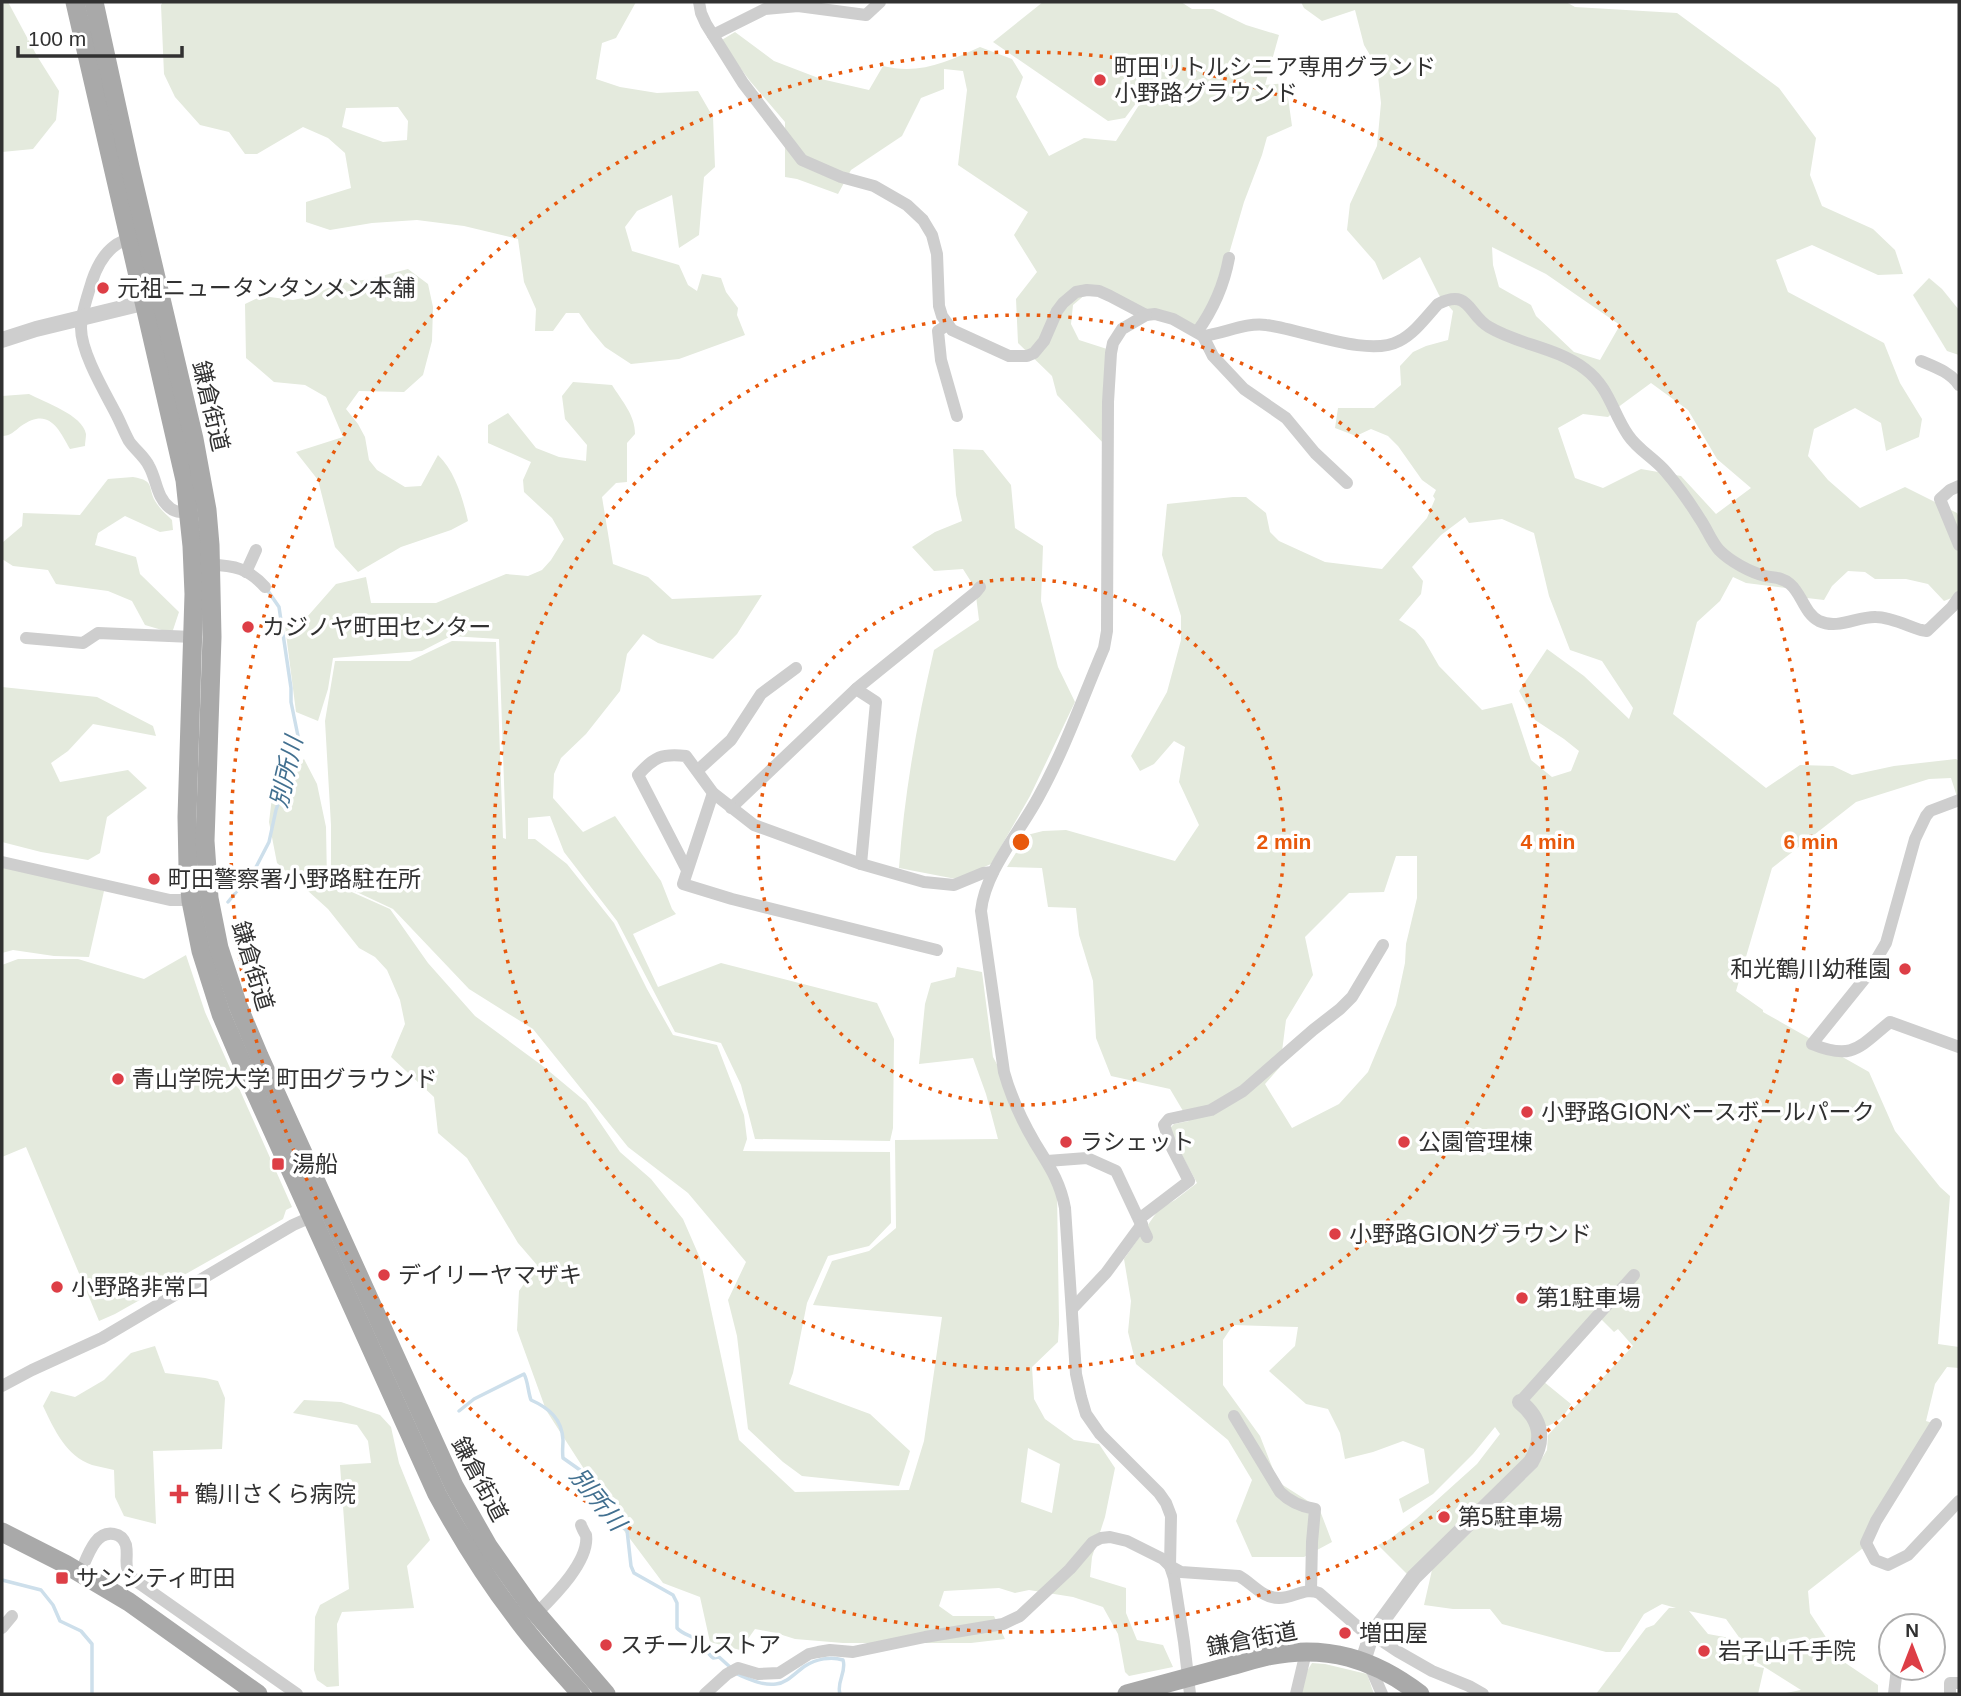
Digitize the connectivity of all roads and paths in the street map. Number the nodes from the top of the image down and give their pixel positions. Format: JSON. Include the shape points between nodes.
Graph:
{"nodes":[{"id":1,"x":75,"y":2,"type":"edge"},
{"id":2,"x":94,"y":2,"type":"edge"},
{"id":3,"x":699,"y":2,"type":"edge"},
{"id":4,"x":880,"y":2,"type":"edge"},
{"id":5,"x":713,"y":34,"type":"junction"},
{"id":6,"x":129,"y":239,"type":"junction"},
{"id":7,"x":1229,"y":258,"type":"dead end"},
{"id":8,"x":159,"y":299,"type":"junction"},
{"id":9,"x":1146,"y":315,"type":"junction"},
{"id":10,"x":83,"y":317,"type":"junction"},
{"id":11,"x":947,"y":325,"type":"junction"},
{"id":12,"x":1200,"y":334,"type":"junction"},
{"id":13,"x":2,"y":340,"type":"edge"},
{"id":14,"x":1921,"y":361,"type":"dead end"},
{"id":15,"x":1959,"y":385,"type":"edge"},
{"id":16,"x":957,"y":416,"type":"dead end"},
{"id":17,"x":1347,"y":483,"type":"dead end"},
{"id":18,"x":1959,"y":486,"type":"edge"},
{"id":19,"x":197,"y":511,"type":"junction"},
{"id":20,"x":1959,"y":545,"type":"edge"},
{"id":21,"x":256,"y":550,"type":"dead end"},
{"id":22,"x":211,"y":565,"type":"junction"},
{"id":23,"x":246,"y":572,"type":"junction"},
{"id":24,"x":265,"y":587,"type":"dead end"},
{"id":25,"x":980,"y":587,"type":"dead end"},
{"id":26,"x":1959,"y":597,"type":"edge"},
{"id":27,"x":193,"y":637,"type":"junction"},
{"id":28,"x":26,"y":638,"type":"dead end"},
{"id":29,"x":796,"y":668,"type":"dead end"},
{"id":30,"x":856,"y":690,"type":"junction"},
{"id":31,"x":698,"y":770,"type":"junction"},
{"id":32,"x":713,"y":793,"type":"junction"},
{"id":33,"x":1959,"y":800,"type":"edge"},
{"id":34,"x":731,"y":808,"type":"junction"},
{"id":35,"x":2,"y":862,"type":"edge"},
{"id":36,"x":861,"y":864,"type":"junction"},
{"id":37,"x":687,"y":870,"type":"junction"},
{"id":38,"x":993,"y":872,"type":"junction"},
{"id":39,"x":200,"y":899,"type":"junction"},
{"id":40,"x":1383,"y":945,"type":"dead end"},
{"id":41,"x":937,"y":950,"type":"dead end"},
{"id":42,"x":1959,"y":1047,"type":"edge"},
{"id":43,"x":1047,"y":1161,"type":"junction"},
{"id":44,"x":320,"y":1213,"type":"junction"},
{"id":45,"x":1140,"y":1222,"type":"junction"},
{"id":46,"x":1147,"y":1237,"type":"dead end"},
{"id":47,"x":1634,"y":1276,"type":"dead end"},
{"id":48,"x":1072,"y":1308,"type":"junction"},
{"id":49,"x":2,"y":1386,"type":"edge"},
{"id":50,"x":1520,"y":1402,"type":"joint"},
{"id":51,"x":1234,"y":1416,"type":"dead end"},
{"id":52,"x":1936,"y":1424,"type":"dead end"},
{"id":53,"x":1959,"y":1501,"type":"edge"},
{"id":54,"x":581,"y":1525,"type":"dead end"},
{"id":55,"x":2,"y":1532,"type":"edge"},
{"id":56,"x":1170,"y":1566,"type":"junction"},
{"id":57,"x":80,"y":1573,"type":"junction"},
{"id":58,"x":1311,"y":1590,"type":"junction"},
{"id":59,"x":536,"y":1614,"type":"junction"},
{"id":60,"x":12,"y":1616,"type":"dead end"},
{"id":61,"x":5,"y":1631,"type":"edge"},
{"id":62,"x":1371,"y":1636,"type":"junction"},
{"id":63,"x":1306,"y":1652,"type":"junction"},
{"id":64,"x":1366,"y":1662,"type":"junction"},
{"id":65,"x":1959,"y":1683,"type":"edge"},
{"id":66,"x":1189,"y":1686,"type":"edge"},
{"id":67,"x":258,"y":1694,"type":"edge"},
{"id":68,"x":297,"y":1694,"type":"edge"},
{"id":69,"x":581,"y":1694,"type":"edge"},
{"id":70,"x":606,"y":1694,"type":"edge"},
{"id":71,"x":705,"y":1694,"type":"edge"},
{"id":72,"x":1127,"y":1694,"type":"edge"},
{"id":73,"x":1296,"y":1694,"type":"edge"},
{"id":74,"x":1382,"y":1694,"type":"edge"},
{"id":75,"x":1420,"y":1694,"type":"edge"},
{"id":76,"x":1483,"y":1694,"type":"edge"},
{"id":77,"x":1950,"y":1694,"type":"edge"}],
"edges":[{"from":1,"to":6,"type":"main road","name":"鎌倉街道"},
{"from":2,"to":8,"type":"main road","name":"鎌倉街道","via":[[146,206]]},
{"from":3,"to":5,"type":"street"},
{"from":4,"to":5,"type":"street","via":[[866,15],[797,6],[765,9]]},
{"from":5,"to":11,"type":"street","via":[[743,83],[802,160],[874,186],[923,220],[935,243],[937,301]]},
{"from":6,"to":8,"type":"main road","name":"鎌倉街道"},
{"from":6,"to":10,"type":"street","via":[[102,258]]},
{"from":7,"to":12,"type":"street"},
{"from":8,"to":10,"type":"street"},
{"from":8,"to":19,"type":"main road","name":"鎌倉街道","via":[[177,444]]},
{"from":9,"to":11,"type":"street","via":[[1099,291],[1076,292],[1057,312],[1038,349],[1020,357],[958,334]]},
{"from":9,"to":12,"type":"street","via":[[1172,319]]},
{"from":9,"to":38,"type":"street","via":[[1122,329],[1111,353],[1104,648],[1040,795]]},
{"from":10,"to":13,"type":"street"},
{"from":10,"to":19,"type":"street","via":[[82,337],[98,382],[130,442],[149,464],[159,494],[177,512]]},
{"from":11,"to":16,"type":"street","via":[[938,331],[941,360]]},
{"from":12,"to":17,"type":"street","via":[[1213,356],[1244,389],[1286,418]]},
{"from":12,"to":26,"type":"street","via":[[1264,324],[1377,347],[1398,342],[1438,304],[1458,299],[1491,329],[1550,350],[1587,370],[1607,393],[1631,439],[1665,471],[1718,549],[1746,569],[1791,584],[1815,618],[1843,623],[1878,616],[1927,631]]},
{"from":14,"to":15,"type":"street"},
{"from":18,"to":20,"type":"street","via":[[1940,499]]},
{"from":19,"to":22,"type":"main road","name":"鎌倉街道"},
{"from":19,"to":27,"type":"main road","name":"鎌倉街道"},
{"from":21,"to":23,"type":"street"},
{"from":22,"to":23,"type":"street","via":[[229,565]]},
{"from":22,"to":39,"type":"main road","name":"鎌倉街道"},
{"from":23,"to":24,"type":"street"},
{"from":25,"to":30,"type":"street"},
{"from":27,"to":28,"type":"street","via":[[98,633],[83,643]]},
{"from":27,"to":39,"type":"main road","name":"鎌倉街道","via":[[187,830]]},
{"from":29,"to":31,"type":"street","via":[[761,694],[731,740]]},
{"from":30,"to":34,"type":"street"},
{"from":30,"to":36,"type":"street","via":[[876,702]]},
{"from":31,"to":32,"type":"street"},
{"from":31,"to":37,"type":"street","via":[[686,755],[669,754],[638,775]]},
{"from":32,"to":34,"type":"street"},
{"from":32,"to":37,"type":"street"},
{"from":33,"to":42,"type":"street","via":[[1926,816],[1915,839],[1886,943],[1866,977],[1812,1044],[1840,1053],[1854,1051],[1890,1022]]},
{"from":34,"to":36,"type":"street","via":[[754,825]]},
{"from":35,"to":39,"type":"street","via":[[170,900]]},
{"from":36,"to":38,"type":"street","via":[[942,885]]},
{"from":37,"to":41,"type":"street","via":[[683,884]]},
{"from":38,"to":43,"type":"street","via":[[982,895],[981,911],[1004,1072],[1016,1105]]},
{"from":39,"to":44,"type":"main road","name":"鎌倉街道","via":[[201,951],[221,1014]]},
{"from":40,"to":45,"type":"street","via":[[1352,997],[1243,1091],[1212,1110],[1169,1119],[1164,1125],[1189,1181]]},
{"from":43,"to":45,"type":"street","via":[[1087,1158],[1116,1171]]},
{"from":43,"to":48,"type":"street","via":[[1065,1209]]},
{"from":44,"to":49,"type":"street","via":[[102,1338]]},
{"from":44,"to":59,"type":"main road","name":"鎌倉街道","via":[[454,1486],[488,1546]]},
{"from":44,"to":69,"type":"main road","name":"鎌倉街道","via":[[426,1471],[449,1516],[516,1619]]},
{"from":45,"to":46,"type":"street"},
{"from":45,"to":48,"type":"street","via":[[1106,1273]]},
{"from":47,"to":50,"type":"street"},
{"from":48,"to":56,"type":"street","via":[[1076,1374],[1086,1414],[1166,1503],[1171,1517]]},
{"from":50,"to":62,"type":"street","via":[[1538,1426],[1539,1447],[1531,1462],[1414,1577]]},
{"from":51,"to":58,"type":"street","via":[[1280,1492],[1315,1509]]},
{"from":52,"to":53,"type":"street","via":[[1866,1543],[1875,1560],[1888,1565],[1908,1555]]},
{"from":54,"to":59,"type":"street","via":[[586,1534],[583,1555]]},
{"from":55,"to":57,"type":"main road"},
{"from":56,"to":58,"type":"street","via":[[1181,1572],[1239,1576],[1258,1591],[1279,1598]]},
{"from":56,"to":66,"type":"street"},
{"from":56,"to":71,"type":"street","via":[[1127,1541],[1101,1538],[1020,1616],[1003,1624],[853,1652],[818,1652],[779,1673],[758,1674],[738,1668]]},
{"from":57,"to":67,"type":"main road","via":[[129,1602]]},
{"from":57,"to":68,"type":"street","via":[[99,1538],[119,1536],[126,1545],[129,1575]]},
{"from":58,"to":62,"type":"street"},
{"from":59,"to":70,"type":"main road","name":"鎌倉街道"},
{"from":60,"to":61,"type":"street"},
{"from":62,"to":64,"type":"street"},
{"from":62,"to":76,"type":"street"},
{"from":63,"to":64,"type":"main road","name":"鎌倉街道"},
{"from":63,"to":66,"type":"main road","name":"鎌倉街道","via":[[1268,1656]]},
{"from":63,"to":73,"type":"street"},
{"from":64,"to":74,"type":"street"},
{"from":64,"to":75,"type":"main road","name":"鎌倉街道"},
{"from":65,"to":77,"type":"street","via":[[1951,1683]]},
{"from":66,"to":72,"type":"main road","name":"鎌倉街道"}]}
